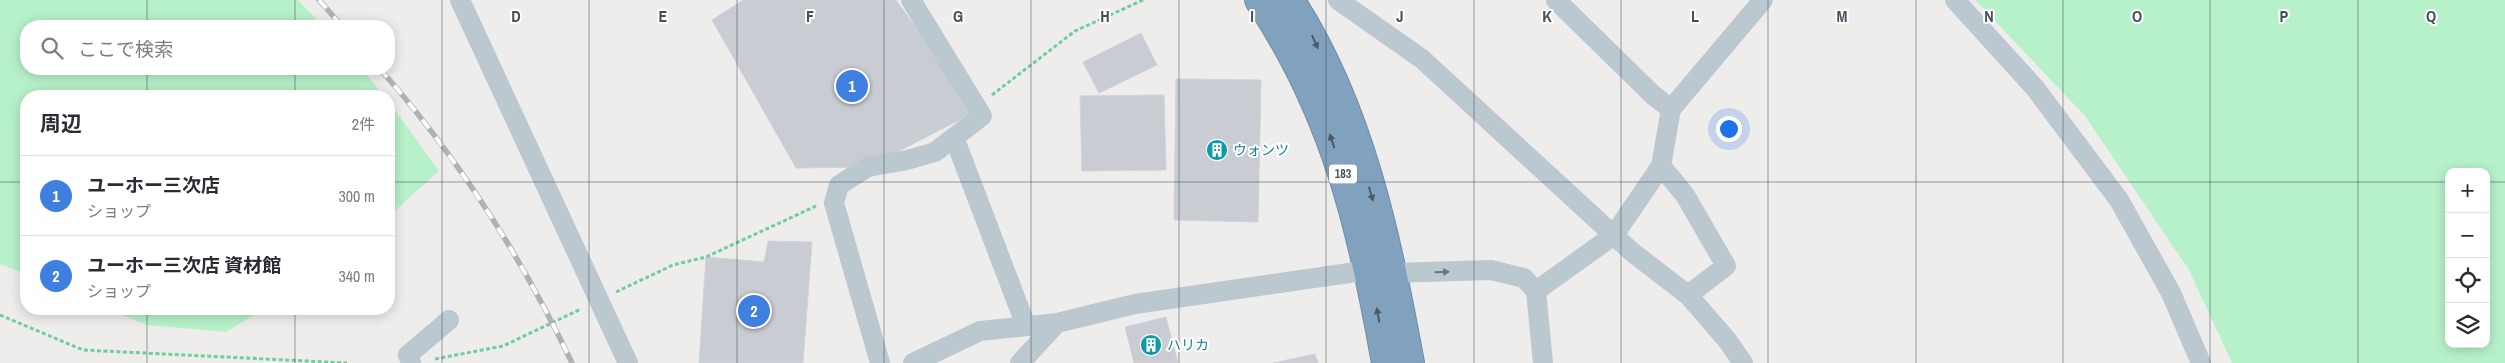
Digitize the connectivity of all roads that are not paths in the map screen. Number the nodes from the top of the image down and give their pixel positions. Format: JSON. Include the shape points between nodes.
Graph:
{"nodes":[{"id":1,"x":460,"y":0,"type":"edge"},
{"id":2,"x":911,"y":0,"type":"edge"},
{"id":3,"x":1259,"y":0,"type":"edge"},
{"id":4,"x":1290,"y":0,"type":"edge"},
{"id":5,"x":1338,"y":0,"type":"edge"},
{"id":6,"x":1556,"y":0,"type":"edge"},
{"id":7,"x":1764,"y":0,"type":"edge"},
{"id":8,"x":1955,"y":0,"type":"edge"},
{"id":9,"x":1671,"y":109,"type":"junction"},
{"id":10,"x":954,"y":137,"type":"junction"},
{"id":11,"x":1661,"y":166,"type":"junction"},
{"id":12,"x":1614,"y":235,"type":"junction"},
{"id":13,"x":1382,"y":272,"type":"junction"},
{"id":14,"x":1536,"y":291,"type":"junction"},
{"id":15,"x":1688,"y":296,"type":"junction"},
{"id":16,"x":449,"y":320,"type":"dead end"},
{"id":17,"x":1057,"y":323,"type":"junction"},
{"id":18,"x":1026,"y":326,"type":"junction"},
{"id":19,"x":411,"y":363,"type":"edge"},
{"id":20,"x":628,"y":363,"type":"edge"},
{"id":21,"x":880,"y":363,"type":"edge"},
{"id":22,"x":913,"y":363,"type":"edge"},
{"id":23,"x":1020,"y":363,"type":"edge"},
{"id":24,"x":1386,"y":363,"type":"edge"},
{"id":25,"x":1410,"y":363,"type":"edge"},
{"id":26,"x":1543,"y":363,"type":"edge"},
{"id":27,"x":1743,"y":363,"type":"edge"},
{"id":28,"x":2201,"y":363,"type":"edge"}],
"edges":[{"from":1,"to":20,"type":"street"},
{"from":2,"to":10,"type":"street","via":[[982,116]]},
{"from":13,"to":3,"type":"highway","number":"183","one_way":true,"via":[[1328,130],[1280,31]]},
{"from":4,"to":13,"type":"highway","number":"183","one_way":true,"via":[[1311,33],[1347,116]]},
{"from":5,"to":12,"type":"street","via":[[1422,59]]},
{"from":6,"to":9,"type":"street"},
{"from":7,"to":9,"type":"street"},
{"from":8,"to":28,"type":"street","via":[[2035,88],[2119,200],[2171,293]]},
{"from":9,"to":11,"type":"street"},
{"from":10,"to":18,"type":"street"},
{"from":10,"to":21,"type":"street","via":[[935,152],[868,168],[839,185],[834,203]]},
{"from":11,"to":12,"type":"street"},
{"from":11,"to":15,"type":"street","via":[[1684,195],[1726,266]]},
{"from":12,"to":14,"type":"street"},
{"from":12,"to":15,"type":"street"},
{"from":13,"to":14,"type":"street","one_way":true,"via":[[1491,270],[1524,278]]},
{"from":13,"to":17,"type":"street","via":[[1135,304]]},
{"from":24,"to":13,"type":"highway","number":"183","one_way":true},
{"from":13,"to":25,"type":"highway","number":"183"},
{"from":14,"to":26,"type":"street"},
{"from":15,"to":27,"type":"street"},
{"from":16,"to":19,"type":"street","via":[[408,355]]},
{"from":17,"to":18,"type":"street"},
{"from":17,"to":23,"type":"street"},
{"from":18,"to":22,"type":"street","via":[[980,331]]}]}
